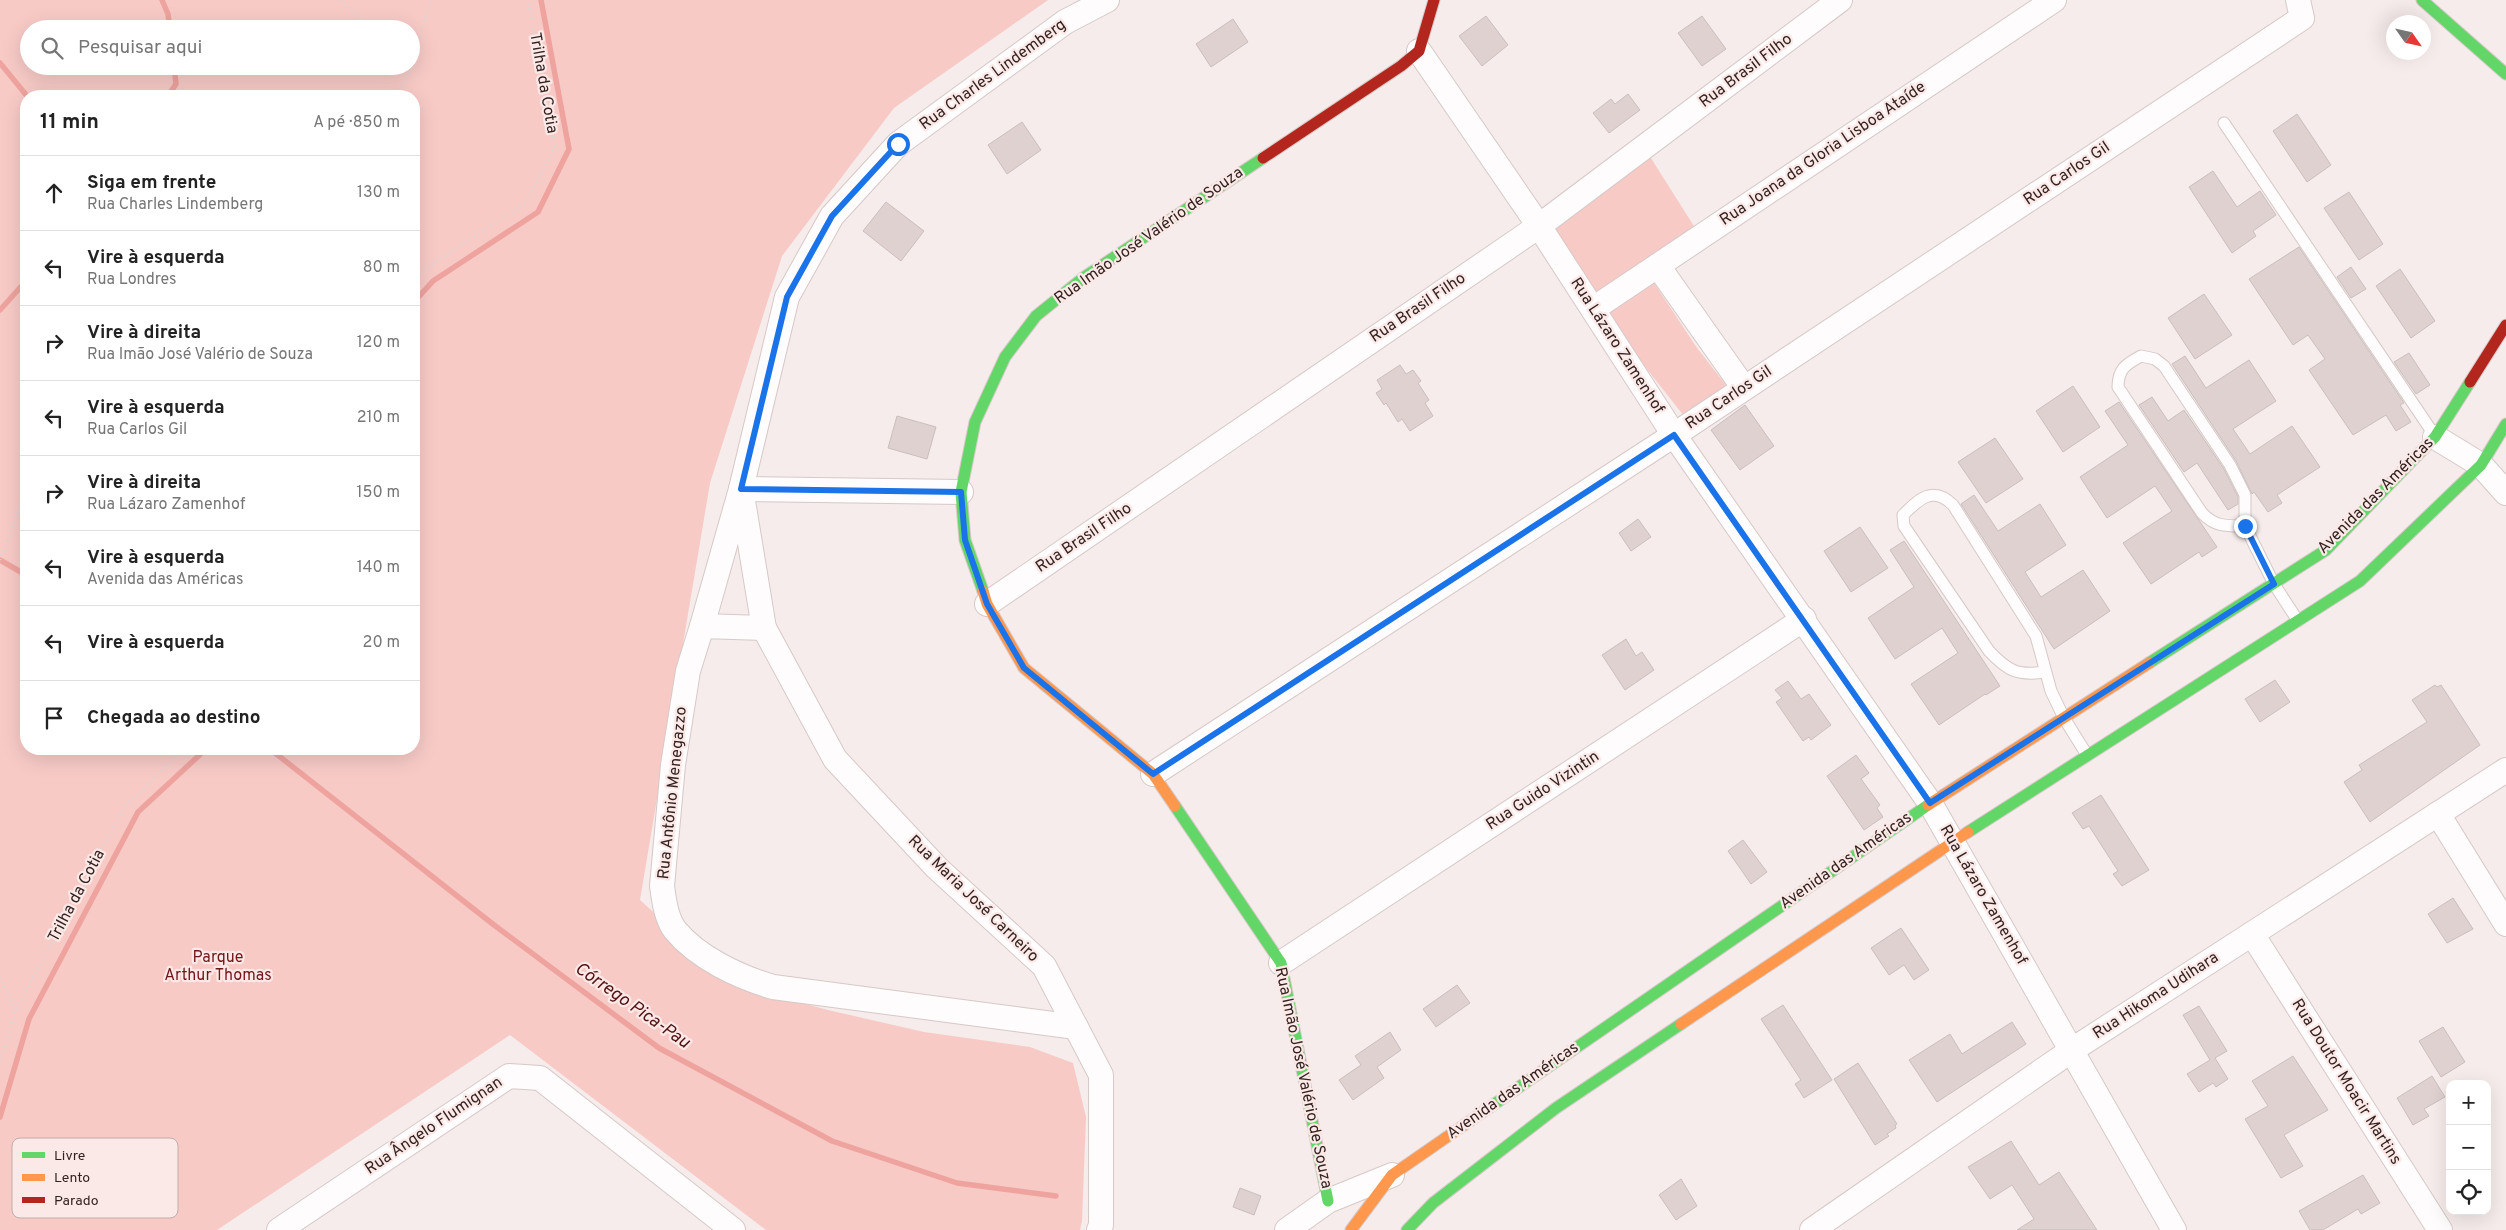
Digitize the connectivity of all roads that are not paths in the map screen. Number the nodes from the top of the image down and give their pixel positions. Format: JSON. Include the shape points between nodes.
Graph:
{"nodes":[{"id":1,"x":1107,"y":0,"type":"edge"},
{"id":2,"x":1434,"y":0,"type":"edge"},
{"id":3,"x":1840,"y":0,"type":"edge"},
{"id":4,"x":2054,"y":0,"type":"edge"},
{"id":5,"x":2422,"y":0,"type":"edge"},
{"id":6,"x":2300,"y":9,"type":"edge"},
{"id":7,"x":1419,"y":51,"type":"junction"},
{"id":8,"x":2506,"y":74,"type":"edge"},
{"id":9,"x":2224,"y":123,"type":"dead end"},
{"id":10,"x":1539,"y":226,"type":"junction"},
{"id":11,"x":1658,"y":266,"type":"junction"},
{"id":12,"x":1593,"y":309,"type":"junction"},
{"id":13,"x":2506,"y":325,"type":"edge"},
{"id":14,"x":1744,"y":388,"type":"junction"},
{"id":15,"x":2506,"y":424,"type":"edge"},
{"id":16,"x":1674,"y":435,"type":"junction"},
{"id":17,"x":2435,"y":437,"type":"junction"},
{"id":18,"x":2481,"y":465,"type":"junction"},
{"id":19,"x":741,"y":489,"type":"junction"},
{"id":20,"x":961,"y":492,"type":"junction"},
{"id":21,"x":2506,"y":492,"type":"edge"},
{"id":22,"x":2245,"y":526,"type":"junction"},
{"id":23,"x":2274,"y":584,"type":"junction"},
{"id":24,"x":987,"y":604,"type":"junction"},
{"id":25,"x":1804,"y":619,"type":"junction"},
{"id":26,"x":2298,"y":621,"type":"junction"},
{"id":27,"x":702,"y":626,"type":"junction"},
{"id":28,"x":764,"y":628,"type":"junction"},
{"id":29,"x":2045,"y":672,"type":"junction"},
{"id":30,"x":2064,"y":718,"type":"junction"},
{"id":31,"x":2088,"y":756,"type":"junction"},
{"id":32,"x":2506,"y":770,"type":"edge"},
{"id":33,"x":1153,"y":774,"type":"junction"},
{"id":34,"x":1930,"y":803,"type":"junction"},
{"id":35,"x":2438,"y":814,"type":"junction"},
{"id":36,"x":1953,"y":841,"type":"junction"},
{"id":37,"x":2506,"y":924,"type":"edge"},
{"id":38,"x":2252,"y":934,"type":"junction"},
{"id":39,"x":1281,"y":963,"type":"junction"},
{"id":40,"x":1076,"y":1027,"type":"junction"},
{"id":41,"x":2072,"y":1050,"type":"junction"},
{"id":42,"x":1392,"y":1175,"type":"junction"},
{"id":43,"x":1328,"y":1201,"type":"junction"},
{"id":44,"x":279,"y":1230,"type":"edge"},
{"id":45,"x":733,"y":1230,"type":"edge"},
{"id":46,"x":1099,"y":1230,"type":"edge"},
{"id":47,"x":1288,"y":1230,"type":"edge"},
{"id":48,"x":1351,"y":1230,"type":"edge"},
{"id":49,"x":1407,"y":1230,"type":"edge"},
{"id":50,"x":1812,"y":1230,"type":"edge"},
{"id":51,"x":2174,"y":1230,"type":"edge"},
{"id":52,"x":2440,"y":1230,"type":"edge"}],
"edges":[{"from":1,"to":19,"type":"street","name":"Rua Charles Lindemberg","via":[[1065,22],[898,144],[832,216],[787,297]]},
{"from":2,"to":7,"type":"main road"},
{"from":3,"to":10,"type":"street","name":"Rua Brasil Filho"},
{"from":4,"to":11,"type":"street","name":"Rua Joana da Gloria Lisboa Ataíde"},
{"from":5,"to":8,"type":"main road"},
{"from":6,"to":14,"type":"street","name":"Rua Carlos Gil"},
{"from":7,"to":10,"type":"street","name":"Rua Lázaro Zamenhof"},
{"from":7,"to":20,"type":"main road","name":"Rua Imão José Valério de Souza","via":[[1083,278],[1036,316],[1005,357],[975,422]]},
{"from":9,"to":17,"type":"lane"},
{"from":10,"to":12,"type":"street","name":"Rua Lázaro Zamenhof"},
{"from":10,"to":24,"type":"street","name":"Rua Brasil Filho"},
{"from":11,"to":12,"type":"street","name":"Rua Joana da Gloria Lisboa Ataíde"},
{"from":11,"to":14,"type":"street"},
{"from":12,"to":16,"type":"street","name":"Rua Lázaro Zamenhof"},
{"from":13,"to":17,"type":"main road","name":"Avenida das Américas"},
{"from":14,"to":16,"type":"street","name":"Rua Carlos Gil"},
{"from":15,"to":18,"type":"main road"},
{"from":16,"to":25,"type":"street","name":"Rua Lázaro Zamenhof"},
{"from":16,"to":33,"type":"street","name":"Rua Carlos Gil"},
{"from":17,"to":18,"type":"street"},
{"from":17,"to":23,"type":"main road","name":"Avenida das Américas","via":[[2326,550]]},
{"from":18,"to":21,"type":"street"},
{"from":18,"to":26,"type":"main road","via":[[2360,582]]},
{"from":19,"to":20,"type":"street"},
{"from":19,"to":27,"type":"street","name":"Rua Antônio Menegazzo"},
{"from":19,"to":28,"type":"street","name":"Rua Charles Lindemberg"},
{"from":20,"to":24,"type":"main road","name":"Rua Imão José Valério de Souza","via":[[965,540]]},
{"from":22,"to":22,"type":"lane","via":[[2221,526],[2202,514],[2118,388],[2118,377],[2124,364],[2140,356],[2155,359],[2164,366],[2234,473],[2245,495]]},
{"from":22,"to":23,"type":"lane"},
{"from":23,"to":26,"type":"lane"},
{"from":23,"to":30,"type":"main road","name":"Avenida das Américas"},
{"from":24,"to":33,"type":"main road","name":"Rua Imão José Valério de Souza","via":[[1024,668]]},
{"from":25,"to":34,"type":"street","name":"Rua Lázaro Zamenhof"},
{"from":25,"to":39,"type":"street","name":"Rua Guido Vizintin"},
{"from":26,"to":31,"type":"main road"},
{"from":27,"to":28,"type":"street"},
{"from":27,"to":40,"type":"street","name":"Rua Antônio Menegazzo","via":[[688,671],[672,765],[662,886],[664,905],[674,929],[705,955],[748,980],[773,987]]},
{"from":28,"to":40,"type":"street","name":"Rua Maria José Carneiro","via":[[835,760],[937,868],[1044,966]]},
{"from":29,"to":29,"type":"lane","via":[[2025,675],[2005,667],[1989,651],[1904,526],[1903,515],[1919,499],[1935,494],[1945,496],[1953,505],[2036,636]]},
{"from":29,"to":30,"type":"lane","via":[[2050,691]]},
{"from":30,"to":31,"type":"lane"},
{"from":30,"to":34,"type":"main road","name":"Avenida das Américas"},
{"from":31,"to":36,"type":"main road"},
{"from":32,"to":35,"type":"street","name":"Rua Hikoma Udihara"},
{"from":33,"to":39,"type":"main road","name":"Rua Imão José Valério de Souza"},
{"from":34,"to":36,"type":"street","name":"Rua Lázaro Zamenhof"},
{"from":34,"to":42,"type":"main road","name":"Avenida das Américas"},
{"from":35,"to":37,"type":"street"},
{"from":35,"to":38,"type":"street","name":"Rua Hikoma Udihara"},
{"from":36,"to":41,"type":"street","name":"Rua Lázaro Zamenhof"},
{"from":36,"to":49,"type":"main road","via":[[1556,1108],[1433,1203]]},
{"from":38,"to":41,"type":"street","name":"Rua Hikoma Udihara"},
{"from":38,"to":52,"type":"street","name":"Rua Doutor Moacir Martins"},
{"from":39,"to":43,"type":"main road","name":"Rua Imão José Valério de Souza"},
{"from":40,"to":46,"type":"street","name":"Rua Maria José Carneiro","via":[[1102,1075]]},
{"from":41,"to":50,"type":"street","name":"Rua Hikoma Udihara"},
{"from":41,"to":51,"type":"street","name":"Rua Lázaro Zamenhof"},
{"from":42,"to":43,"type":"street"},
{"from":42,"to":48,"type":"main road","name":"Avenida das Américas"},
{"from":43,"to":47,"type":"street"},
{"from":44,"to":45,"type":"street","name":"Rua Ângelo Flumignan","via":[[509,1076],[540,1078]]}]}
